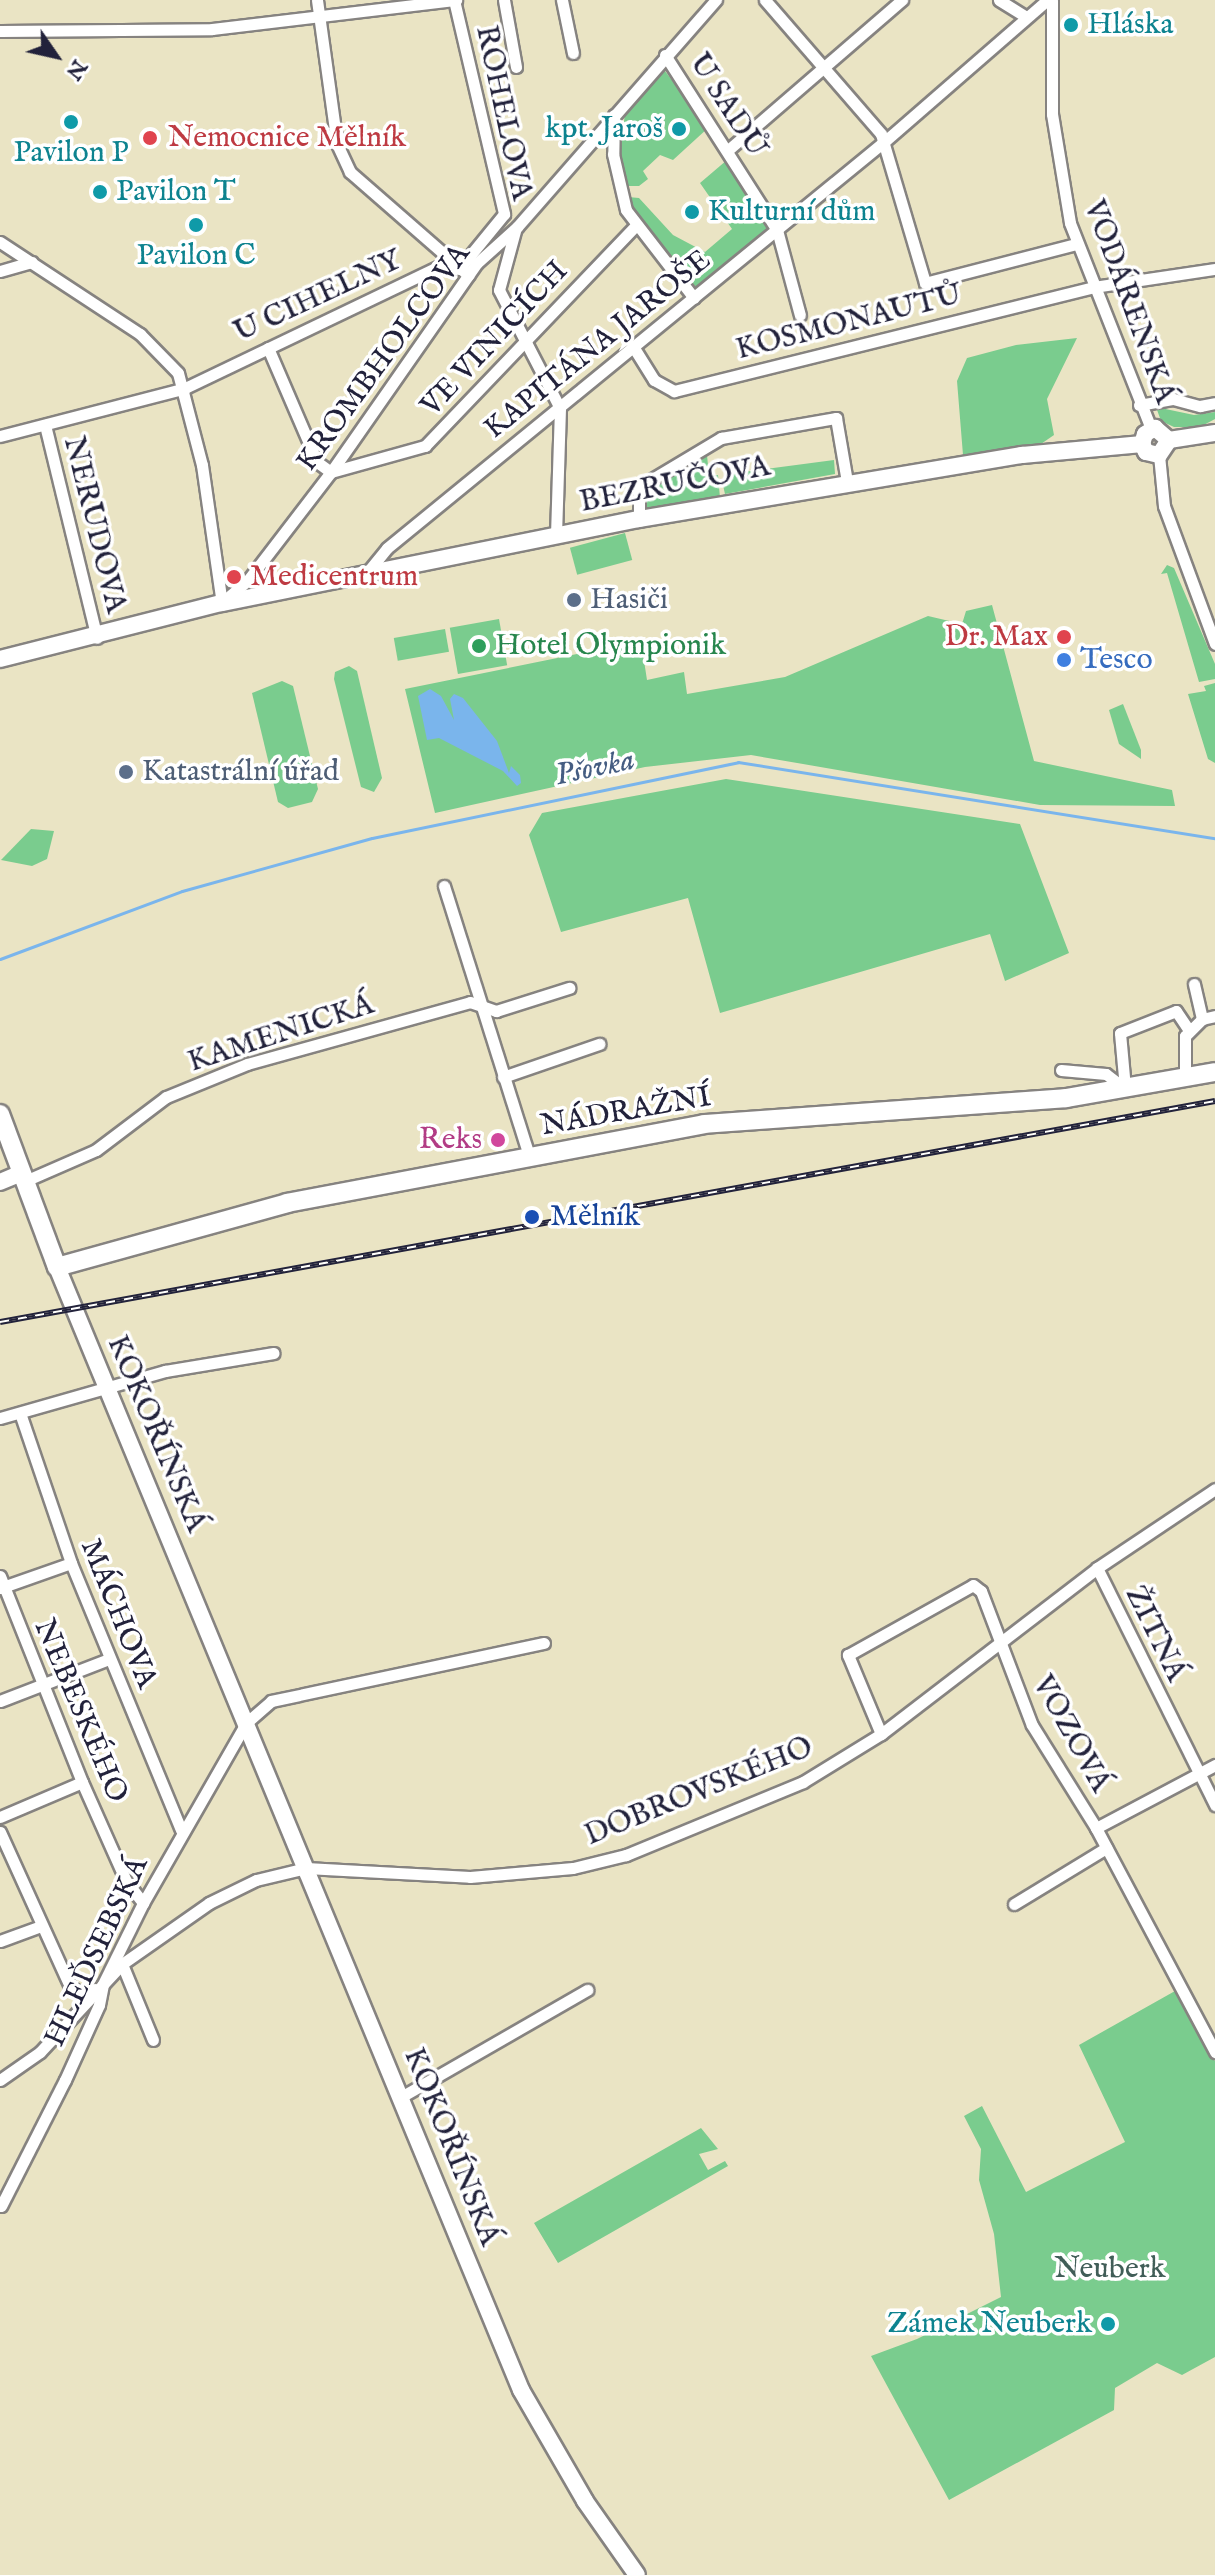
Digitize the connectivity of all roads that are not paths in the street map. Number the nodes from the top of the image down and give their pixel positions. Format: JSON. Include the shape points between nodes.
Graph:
{"nodes":[{"id":1,"x":317,"y":0,"type":"edge"},
{"id":2,"x":455,"y":0,"type":"edge"},
{"id":3,"x":504,"y":0,"type":"edge"},
{"id":4,"x":562,"y":0,"type":"edge"},
{"id":5,"x":716,"y":0,"type":"edge"},
{"id":6,"x":765,"y":0,"type":"edge"},
{"id":7,"x":902,"y":0,"type":"edge"},
{"id":8,"x":999,"y":0,"type":"edge"},
{"id":9,"x":1050,"y":0,"type":"edge"},
{"id":10,"x":1025,"y":16,"type":"junction"},
{"id":11,"x":320,"y":17,"type":"junction"},
{"id":12,"x":0,"y":31,"type":"edge"},
{"id":13,"x":573,"y":53,"type":"dead end"},
{"id":14,"x":665,"y":55,"type":"junction"},
{"id":15,"x":516,"y":67,"type":"dead end"},
{"id":16,"x":825,"y":67,"type":"junction"},
{"id":17,"x":613,"y":115,"type":"junction"},
{"id":18,"x":885,"y":141,"type":"junction"},
{"id":19,"x":728,"y":150,"type":"junction"},
{"id":20,"x":517,"y":227,"type":"junction"},
{"id":21,"x":634,"y":227,"type":"junction"},
{"id":22,"x":777,"y":230,"type":"junction"},
{"id":23,"x":0,"y":242,"type":"edge"},
{"id":24,"x":1076,"y":244,"type":"junction"},
{"id":25,"x":32,"y":262,"type":"junction"},
{"id":26,"x":460,"y":268,"type":"junction"},
{"id":27,"x":1215,"y":269,"type":"edge"},
{"id":28,"x":0,"y":271,"type":"edge"},
{"id":29,"x":1094,"y":287,"type":"junction"},
{"id":30,"x":694,"y":298,"type":"junction"},
{"id":31,"x":800,"y":315,"type":"dead end"},
{"id":32,"x":524,"y":341,"type":"junction"},
{"id":33,"x":268,"y":348,"type":"junction"},
{"id":34,"x":634,"y":348,"type":"junction"},
{"id":35,"x":185,"y":388,"type":"junction"},
{"id":36,"x":1215,"y":403,"type":"edge"},
{"id":37,"x":1139,"y":405,"type":"junction"},
{"id":38,"x":560,"y":408,"type":"junction"},
{"id":39,"x":45,"y":425,"type":"junction"},
{"id":40,"x":1151,"y":429,"type":"junction"},
{"id":41,"x":1215,"y":433,"type":"edge"},
{"id":42,"x":0,"y":436,"type":"edge"},
{"id":43,"x":1169,"y":440,"type":"junction"},
{"id":44,"x":1142,"y":444,"type":"junction"},
{"id":45,"x":1159,"y":455,"type":"junction"},
{"id":46,"x":331,"y":472,"type":"junction"},
{"id":47,"x":847,"y":482,"type":"junction"},
{"id":48,"x":639,"y":519,"type":"junction"},
{"id":49,"x":556,"y":536,"type":"junction"},
{"id":50,"x":365,"y":574,"type":"junction"},
{"id":51,"x":222,"y":603,"type":"junction"},
{"id":52,"x":97,"y":638,"type":"junction"},
{"id":53,"x":1215,"y":644,"type":"edge"},
{"id":54,"x":0,"y":659,"type":"edge"},
{"id":55,"x":444,"y":886,"type":"dead end"},
{"id":56,"x":1194,"y":984,"type":"dead end"},
{"id":57,"x":569,"y":988,"type":"dead end"},
{"id":58,"x":484,"y":1007,"type":"junction"},
{"id":59,"x":1215,"y":1016,"type":"edge"},
{"id":60,"x":1202,"y":1019,"type":"junction"},
{"id":61,"x":1189,"y":1030,"type":"junction"},
{"id":62,"x":599,"y":1044,"type":"dead end"},
{"id":63,"x":1061,"y":1070,"type":"dead end"},
{"id":64,"x":1215,"y":1072,"type":"edge"},
{"id":65,"x":503,"y":1077,"type":"junction"},
{"id":66,"x":1185,"y":1078,"type":"junction"},
{"id":67,"x":1125,"y":1088,"type":"junction"},
{"id":68,"x":0,"y":1114,"type":"edge"},
{"id":69,"x":0,"y":1129,"type":"edge"},
{"id":70,"x":530,"y":1159,"type":"junction"},
{"id":71,"x":21,"y":1173,"type":"junction"},
{"id":72,"x":0,"y":1182,"type":"edge"},
{"id":73,"x":57,"y":1267,"type":"junction"},
{"id":74,"x":274,"y":1353,"type":"dead end"},
{"id":75,"x":106,"y":1386,"type":"junction"},
{"id":76,"x":20,"y":1413,"type":"junction"},
{"id":77,"x":0,"y":1418,"type":"edge"},
{"id":78,"x":1215,"y":1489,"type":"edge"},
{"id":79,"x":71,"y":1563,"type":"junction"},
{"id":80,"x":1097,"y":1568,"type":"junction"},
{"id":81,"x":1,"y":1583,"type":"edge"},
{"id":82,"x":999,"y":1641,"type":"junction"},
{"id":83,"x":544,"y":1643,"type":"dead end"},
{"id":84,"x":109,"y":1659,"type":"junction"},
{"id":85,"x":41,"y":1686,"type":"junction"},
{"id":86,"x":0,"y":1701,"type":"edge"},
{"id":87,"x":246,"y":1723,"type":"junction"},
{"id":88,"x":881,"y":1734,"type":"junction"},
{"id":89,"x":1215,"y":1765,"type":"edge"},
{"id":90,"x":1198,"y":1774,"type":"junction"},
{"id":91,"x":82,"y":1782,"type":"junction"},
{"id":92,"x":1215,"y":1805,"type":"edge"},
{"id":93,"x":0,"y":1817,"type":"edge"},
{"id":94,"x":1096,"y":1828,"type":"junction"},
{"id":95,"x":181,"y":1830,"type":"junction"},
{"id":96,"x":0,"y":1832,"type":"edge"},
{"id":97,"x":1106,"y":1848,"type":"junction"},
{"id":98,"x":306,"y":1868,"type":"junction"},
{"id":99,"x":143,"y":1903,"type":"junction"},
{"id":100,"x":1014,"y":1904,"type":"dead end"},
{"id":101,"x":41,"y":1926,"type":"junction"},
{"id":102,"x":0,"y":1941,"type":"edge"},
{"id":103,"x":122,"y":1964,"type":"junction"},
{"id":104,"x":103,"y":1984,"type":"junction"},
{"id":105,"x":587,"y":1990,"type":"dead end"},
{"id":106,"x":153,"y":2040,"type":"dead end"},
{"id":107,"x":1215,"y":2052,"type":"edge"},
{"id":108,"x":0,"y":2080,"type":"edge"},
{"id":109,"x":401,"y":2097,"type":"junction"},
{"id":110,"x":1,"y":2206,"type":"edge"},
{"id":111,"x":637,"y":2575,"type":"edge"}],
"edges":[{"from":1,"to":11,"type":"street"},
{"from":2,"to":11,"type":"street"},
{"from":2,"to":26,"type":"street","name":"ROHELOVA","via":[[504,214]]},
{"from":3,"to":15,"type":"street"},
{"from":4,"to":13,"type":"street"},
{"from":5,"to":14,"type":"street","name":"KROMBHOLCOVA"},
{"from":6,"to":16,"type":"street"},
{"from":7,"to":16,"type":"street"},
{"from":8,"to":10,"type":"street"},
{"from":9,"to":10,"type":"street","name":"KAPITÁNA JAROŠE"},
{"from":9,"to":24,"type":"street","name":"VODÁRENSKÁ","via":[[1052,114]]},
{"from":10,"to":18,"type":"street","name":"KAPITÁNA JAROŠE"},
{"from":11,"to":12,"type":"street","via":[[212,29]]},
{"from":11,"to":26,"type":"street","via":[[337,144],[350,172]]},
{"from":14,"to":17,"type":"street","name":"KROMBHOLCOVA"},
{"from":14,"to":19,"type":"street","name":"U SADŮ"},
{"from":16,"to":18,"type":"street"},
{"from":16,"to":19,"type":"street"},
{"from":17,"to":20,"type":"street","name":"KROMBHOLCOVA"},
{"from":17,"to":21,"type":"street","via":[[614,156]]},
{"from":18,"to":22,"type":"street","name":"KAPITÁNA JAROŠE"},
{"from":18,"to":24,"type":"street","via":[[925,283]]},
{"from":19,"to":22,"type":"street","name":"U SADŮ"},
{"from":20,"to":26,"type":"street","name":"KROMBHOLCOVA"},
{"from":20,"to":32,"type":"street","via":[[499,290]]},
{"from":21,"to":30,"type":"street"},
{"from":21,"to":32,"type":"street","name":"VE VINICÍCH"},
{"from":22,"to":30,"type":"street","name":"KAPITÁNA JAROŠE"},
{"from":22,"to":31,"type":"street","name":"U SADŮ"},
{"from":23,"to":25,"type":"street"},
{"from":24,"to":29,"type":"street","name":"VODÁRENSKÁ"},
{"from":25,"to":28,"type":"street"},
{"from":25,"to":35,"type":"street","via":[[140,334],[170,361]]},
{"from":26,"to":33,"type":"street","name":"U CIHELNY"},
{"from":26,"to":46,"type":"street","name":"KROMBHOLCOVA"},
{"from":27,"to":29,"type":"street","name":"KOSMONAUTŮ"},
{"from":29,"to":34,"type":"street","name":"KOSMONAUTŮ","via":[[674,391],[654,380]]},
{"from":29,"to":37,"type":"street","name":"VODÁRENSKÁ"},
{"from":30,"to":34,"type":"street","name":"KAPITÁNA JAROŠE"},
{"from":32,"to":38,"type":"street"},
{"from":32,"to":46,"type":"street","name":"VE VINICÍCH","via":[[425,446]]},
{"from":33,"to":35,"type":"street","name":"U CIHELNY"},
{"from":33,"to":46,"type":"street","via":[[317,462]]},
{"from":34,"to":38,"type":"street","name":"KAPITÁNA JAROŠE"},
{"from":35,"to":39,"type":"street","name":"U CIHELNY"},
{"from":35,"to":51,"type":"street"},
{"from":36,"to":37,"type":"street","via":[[1200,406],[1173,399]]},
{"from":37,"to":40,"type":"street","name":"VODÁRENSKÁ"},
{"from":38,"to":49,"type":"street"},
{"from":38,"to":50,"type":"street","name":"KAPITÁNA JAROŠE","via":[[387,548]]},
{"from":39,"to":42,"type":"street","name":"U CIHELNY"},
{"from":39,"to":52,"type":"street","name":"NERUDOVA"},
{"from":40,"to":43,"type":"main road","via":[[1161,430]]},
{"from":40,"to":44,"type":"main road"},
{"from":41,"to":43,"type":"main road"},
{"from":43,"to":45,"type":"main road"},
{"from":44,"to":45,"type":"main road","via":[[1146,452]]},
{"from":44,"to":47,"type":"main road","name":"BEZRUČOVA","via":[[1022,455]]},
{"from":45,"to":53,"type":"street","via":[[1164,506]]},
{"from":46,"to":51,"type":"street","name":"KROMBHOLCOVA","via":[[248,580]]},
{"from":47,"to":48,"type":"main road","name":"BEZRUČOVA"},
{"from":47,"to":48,"type":"street","via":[[836,418],[721,438],[639,487]]},
{"from":48,"to":49,"type":"main road","name":"BEZRUČOVA"},
{"from":49,"to":50,"type":"main road","name":"BEZRUČOVA"},
{"from":50,"to":51,"type":"main road","name":"BEZRUČOVA"},
{"from":51,"to":52,"type":"main road","name":"BEZRUČOVA"},
{"from":52,"to":54,"type":"main road","name":"BEZRUČOVA"},
{"from":55,"to":58,"type":"street"},
{"from":56,"to":60,"type":"street"},
{"from":57,"to":58,"type":"street","name":"KAMENICKÁ","via":[[496,1011]]},
{"from":58,"to":65,"type":"street"},
{"from":58,"to":71,"type":"street","name":"KAMENICKÁ","via":[[470,1002],[247,1064],[166,1097],[96,1150]]},
{"from":59,"to":60,"type":"street"},
{"from":60,"to":61,"type":"street"},
{"from":61,"to":66,"type":"street","via":[[1182,1044]]},
{"from":61,"to":67,"type":"street","via":[[1176,1011],[1120,1033]]},
{"from":62,"to":65,"type":"street"},
{"from":63,"to":67,"type":"street","via":[[1106,1074]]},
{"from":64,"to":66,"type":"main road","name":"NÁDRAŽNÍ"},
{"from":65,"to":70,"type":"street"},
{"from":66,"to":67,"type":"main road","name":"NÁDRAŽNÍ"},
{"from":67,"to":70,"type":"main road","name":"NÁDRAŽNÍ","via":[[1066,1098],[704,1124]]},
{"from":68,"to":71,"type":"main road","name":"KOKOŘÍNSKÁ"},
{"from":69,"to":71,"type":"main road","name":"KOKOŘÍNSKÁ"},
{"from":70,"to":73,"type":"main road","name":"NÁDRAŽNÍ","via":[[287,1203]]},
{"from":71,"to":72,"type":"main road"},
{"from":71,"to":73,"type":"main road","name":"KOKOŘÍNSKÁ"},
{"from":73,"to":75,"type":"main road","name":"KOKOŘÍNSKÁ"},
{"from":74,"to":75,"type":"street"},
{"from":75,"to":76,"type":"street"},
{"from":75,"to":87,"type":"main road","name":"KOKOŘÍNSKÁ"},
{"from":76,"to":77,"type":"street"},
{"from":76,"to":79,"type":"street","name":"MÁCHOVA"},
{"from":78,"to":80,"type":"street","name":"DOBROVSKÉHO"},
{"from":79,"to":81,"type":"street"},
{"from":79,"to":84,"type":"street","name":"MÁCHOVA"},
{"from":80,"to":82,"type":"street","name":"DOBROVSKÉHO"},
{"from":80,"to":90,"type":"street","name":"ŽITNÁ"},
{"from":81,"to":85,"type":"street","name":"NEBESKÉHO"},
{"from":82,"to":88,"type":"street","name":"DOBROVSKÉHO"},
{"from":82,"to":88,"type":"street","name":"VOZOVÁ","via":[[981,1591],[973,1585],[852,1651],[847,1663]]},
{"from":82,"to":94,"type":"street","name":"VOZOVÁ","via":[[1032,1725]]},
{"from":83,"to":87,"type":"street","via":[[271,1701]]},
{"from":84,"to":85,"type":"street"},
{"from":84,"to":95,"type":"street","name":"MÁCHOVA"},
{"from":85,"to":86,"type":"street"},
{"from":85,"to":91,"type":"street","name":"NEBESKÉHO"},
{"from":87,"to":95,"type":"street","name":"HLEĎSEBSKÁ"},
{"from":87,"to":98,"type":"main road","name":"KOKOŘÍNSKÁ"},
{"from":88,"to":98,"type":"street","name":"DOBROVSKÉHO","via":[[803,1782],[626,1855],[573,1868],[470,1877]]},
{"from":89,"to":90,"type":"street"},
{"from":90,"to":92,"type":"street","name":"ŽITNÁ"},
{"from":90,"to":94,"type":"street"},
{"from":91,"to":93,"type":"street"},
{"from":91,"to":99,"type":"street","name":"NEBESKÉHO","via":[[126,1881]]},
{"from":94,"to":97,"type":"street","name":"VOZOVÁ"},
{"from":95,"to":99,"type":"street","name":"HLEĎSEBSKÁ"},
{"from":96,"to":101,"type":"street"},
{"from":97,"to":100,"type":"street"},
{"from":97,"to":107,"type":"street","name":"VOZOVÁ"},
{"from":98,"to":103,"type":"street","name":"DOBROVSKÉHO","via":[[256,1880],[209,1903]]},
{"from":98,"to":109,"type":"main road","name":"KOKOŘÍNSKÁ"},
{"from":99,"to":104,"type":"street","name":"HLEĎSEBSKÁ"},
{"from":101,"to":102,"type":"street"},
{"from":101,"to":104,"type":"street","via":[[73,1990],[86,1994]]},
{"from":103,"to":104,"type":"street","name":"DOBROVSKÉHO"},
{"from":103,"to":106,"type":"street"},
{"from":104,"to":108,"type":"street","name":"DOBROVSKÉHO","via":[[40,2052]]},
{"from":104,"to":110,"type":"street","name":"HLEĎSEBSKÁ","via":[[99,2005],[65,2080]]},
{"from":105,"to":109,"type":"street"},
{"from":109,"to":111,"type":"main road","name":"KOKOŘÍNSKÁ","via":[[534,2419]]}]}
